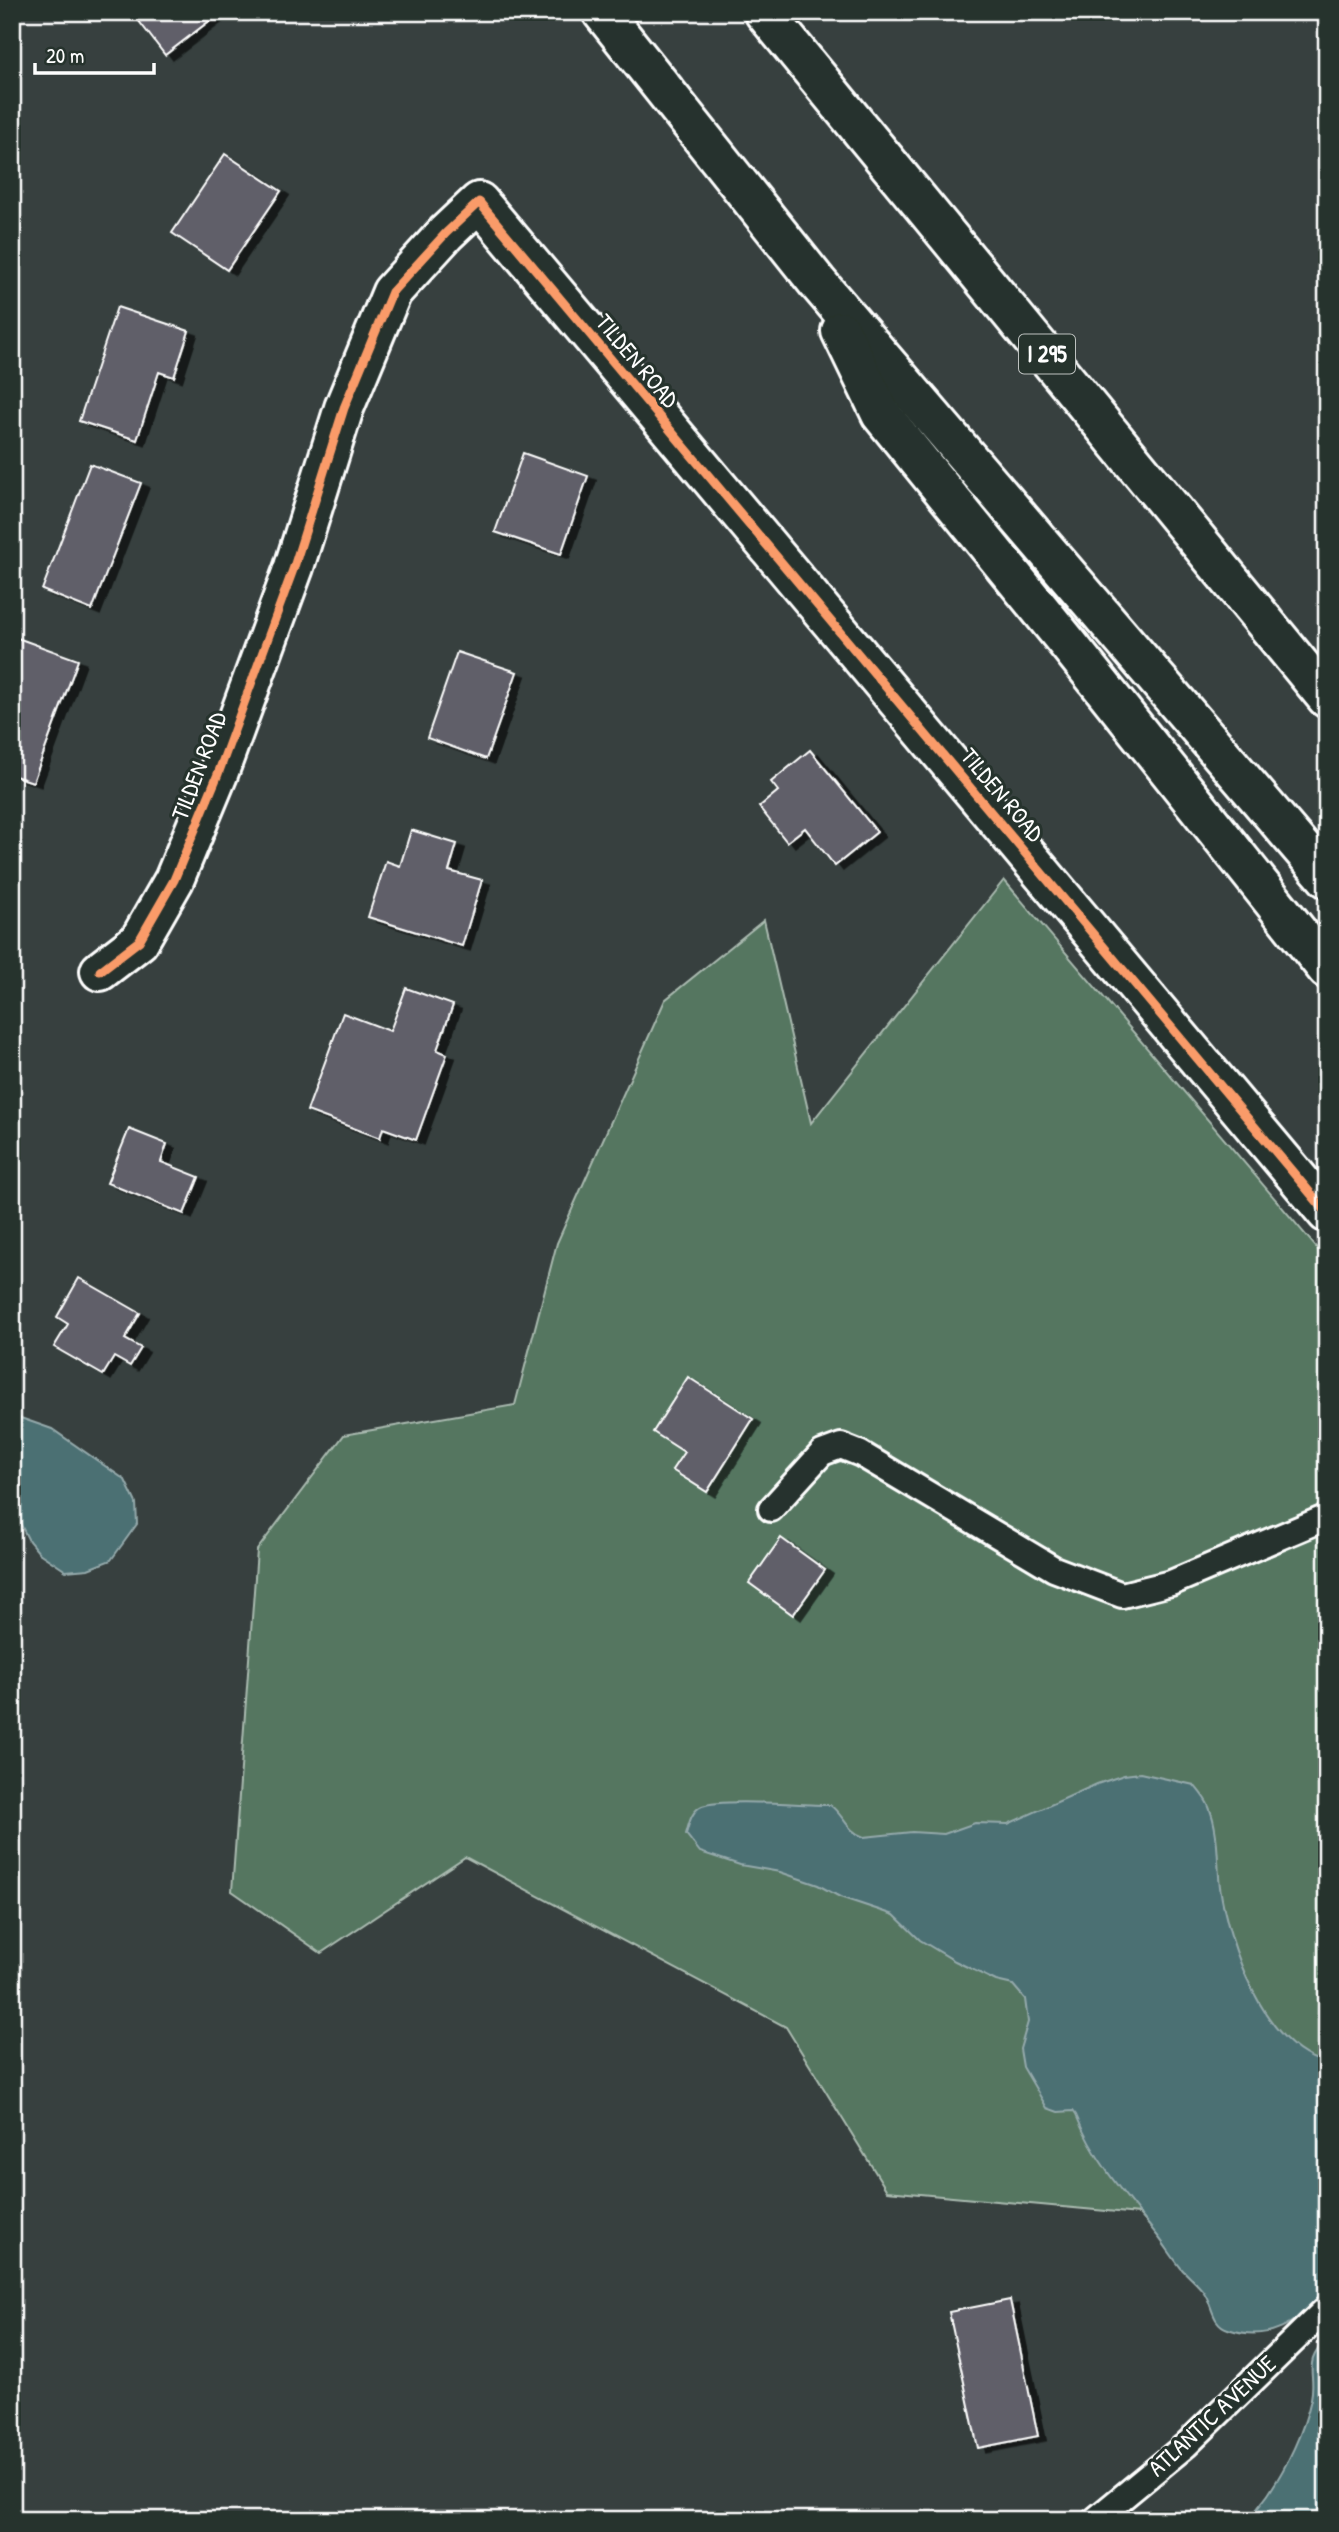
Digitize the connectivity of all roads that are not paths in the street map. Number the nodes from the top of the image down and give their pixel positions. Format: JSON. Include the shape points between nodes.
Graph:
{"nodes":[{"id":1,"x":602,"y":12,"type":"edge"},
{"id":2,"x":764,"y":12,"type":"edge"},
{"id":3,"x":817,"y":282,"type":"junction"},
{"id":4,"x":1327,"y":698,"type":"edge"},
{"id":5,"x":1327,"y":878,"type":"edge"},
{"id":6,"x":1327,"y":969,"type":"edge"},
{"id":7,"x":100,"y":971,"type":"dead end"},
{"id":8,"x":1327,"y":1213,"type":"edge"},
{"id":9,"x":771,"y":1509,"type":"dead end"},
{"id":10,"x":1327,"y":1517,"type":"edge"},
{"id":11,"x":1327,"y":2308,"type":"edge"},
{"id":12,"x":1095,"y":2520,"type":"edge"}],
"edges":[{"from":1,"to":3,"type":"main road"},
{"from":2,"to":4,"type":"main road","number":"I 295"},
{"from":3,"to":5,"type":"main road"},
{"from":3,"to":6,"type":"main road","via":[[881,414]]},
{"from":7,"to":8,"type":"main road","name":"TILDEN ROAD","via":[[139,941],[174,880],[294,567],[344,408],[392,292],[479,202]]},
{"from":9,"to":10,"type":"lane","via":[[822,1453],[841,1446],[1054,1569],[1122,1595],[1171,1583]]},
{"from":11,"to":12,"type":"lane","name":"ATLANTIC AVENUE","via":[[1185,2445]]}]}
